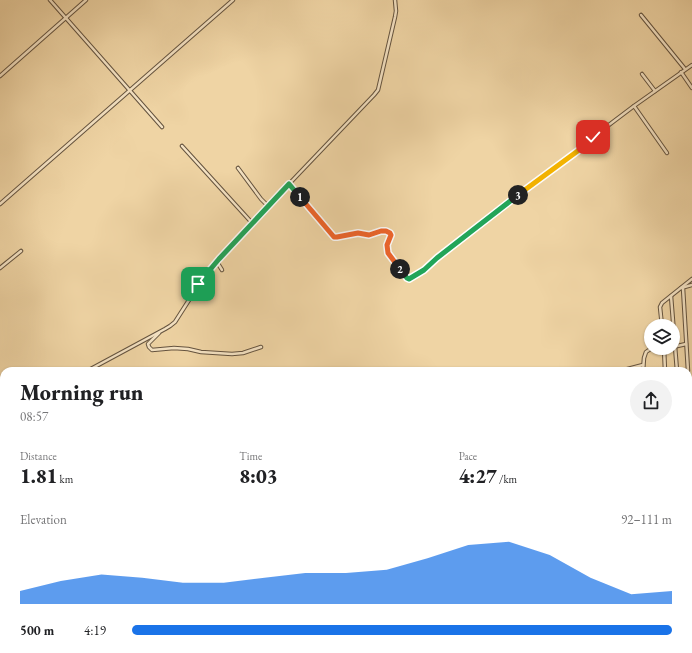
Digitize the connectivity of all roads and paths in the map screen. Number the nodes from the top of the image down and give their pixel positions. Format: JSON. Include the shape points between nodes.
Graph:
{"nodes":[{"id":1,"x":50,"y":0,"type":"edge"},
{"id":2,"x":86,"y":0,"type":"edge"},
{"id":3,"x":234,"y":0,"type":"edge"},
{"id":4,"x":395,"y":0,"type":"edge"},
{"id":5,"x":641,"y":15,"type":"dead end"},
{"id":6,"x":66,"y":18,"type":"junction"},
{"id":7,"x":692,"y":65,"type":"edge"},
{"id":8,"x":685,"y":69,"type":"junction"},
{"id":9,"x":681,"y":72,"type":"junction"},
{"id":10,"x":642,"y":74,"type":"dead end"},
{"id":11,"x":0,"y":76,"type":"edge"},
{"id":12,"x":692,"y":88,"type":"edge"},
{"id":13,"x":130,"y":90,"type":"junction"},
{"id":14,"x":655,"y":90,"type":"junction"},
{"id":15,"x":634,"y":106,"type":"junction"},
{"id":16,"x":162,"y":127,"type":"dead end"},
{"id":17,"x":182,"y":146,"type":"dead end"},
{"id":18,"x":667,"y":153,"type":"dead end"},
{"id":19,"x":238,"y":168,"type":"dead end"},
{"id":20,"x":289,"y":184,"type":"junction"},
{"id":21,"x":0,"y":204,"type":"edge"},
{"id":22,"x":269,"y":207,"type":"junction"},
{"id":23,"x":253,"y":224,"type":"junction"},
{"id":24,"x":21,"y":251,"type":"dead end"},
{"id":25,"x":217,"y":262,"type":"junction"},
{"id":26,"x":0,"y":268,"type":"edge"},
{"id":27,"x":222,"y":270,"type":"dead end"},
{"id":28,"x":692,"y":279,"type":"edge"},
{"id":29,"x":692,"y":285,"type":"edge"},
{"id":30,"x":682,"y":288,"type":"junction"},
{"id":31,"x":671,"y":296,"type":"junction"},
{"id":32,"x":662,"y":319,"type":"edge"},
{"id":33,"x":672,"y":319,"type":"edge"},
{"id":34,"x":160,"y":331,"type":"junction"},
{"id":35,"x":686,"y":344,"type":"junction"},
{"id":36,"x":680,"y":345,"type":"edge"},
{"id":37,"x":261,"y":347,"type":"dead end"},
{"id":38,"x":645,"y":355,"type":"edge"},
{"id":39,"x":664,"y":355,"type":"edge"},
{"id":40,"x":675,"y":355,"type":"edge"},
{"id":41,"x":643,"y":365,"type":"joint"},
{"id":42,"x":94,"y":367,"type":"edge"},
{"id":43,"x":635,"y":367,"type":"edge"},
{"id":44,"x":665,"y":367,"type":"edge"},
{"id":45,"x":677,"y":367,"type":"edge"},
{"id":46,"x":688,"y":367,"type":"edge"}],
"edges":[{"from":1,"to":6,"type":"street"},
{"from":2,"to":6,"type":"street"},
{"from":3,"to":13,"type":"street"},
{"from":4,"to":20,"type":"street","via":[[396,17],[376,92]]},
{"from":5,"to":8,"type":"street"},
{"from":6,"to":11,"type":"street"},
{"from":6,"to":13,"type":"street"},
{"from":7,"to":8,"type":"street"},
{"from":8,"to":9,"type":"street"},
{"from":9,"to":12,"type":"street"},
{"from":9,"to":14,"type":"street"},
{"from":10,"to":14,"type":"street"},
{"from":13,"to":16,"type":"street"},
{"from":13,"to":21,"type":"street"},
{"from":14,"to":15,"type":"street"},
{"from":15,"to":18,"type":"street"},
{"from":15,"to":20,"type":"street","via":[[410,279],[388,253],[390,233],[381,231],[369,235],[358,233],[334,237]]},
{"from":17,"to":23,"type":"street"},
{"from":19,"to":22,"type":"street"},
{"from":20,"to":22,"type":"street"},
{"from":22,"to":23,"type":"street"},
{"from":23,"to":25,"type":"street"},
{"from":24,"to":26,"type":"street"},
{"from":25,"to":27,"type":"street"},
{"from":25,"to":34,"type":"street","via":[[198,284],[175,322]]},
{"from":28,"to":30,"type":"street"},
{"from":29,"to":30,"type":"street"},
{"from":30,"to":31,"type":"street"},
{"from":30,"to":35,"type":"street"},
{"from":31,"to":32,"type":"street","via":[[661,305]]},
{"from":31,"to":33,"type":"street"},
{"from":34,"to":37,"type":"street","via":[[148,344],[152,350],[174,348],[232,354]]},
{"from":34,"to":42,"type":"street"},
{"from":35,"to":36,"type":"street"},
{"from":35,"to":46,"type":"street"},
{"from":38,"to":41,"type":"street"},
{"from":39,"to":44,"type":"street"},
{"from":40,"to":45,"type":"street"},
{"from":41,"to":43,"type":"street"}]}
